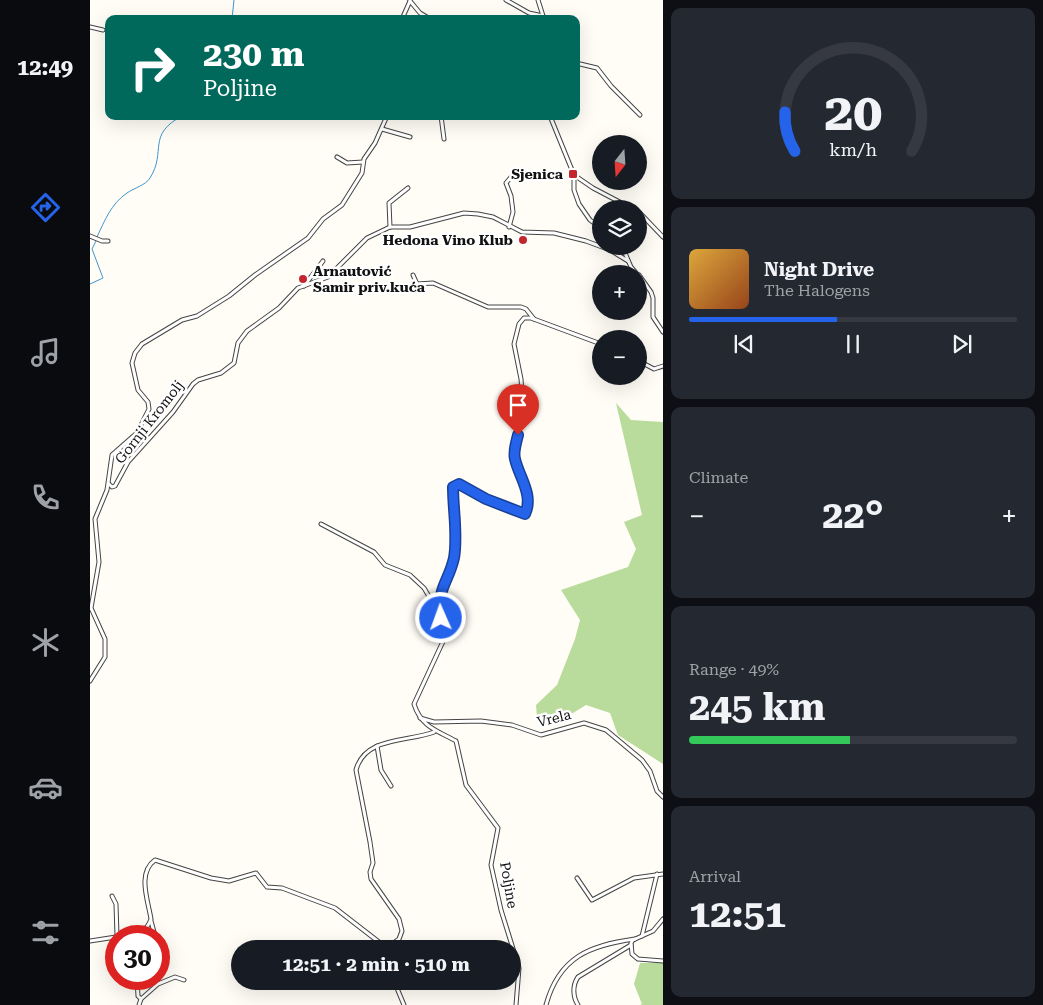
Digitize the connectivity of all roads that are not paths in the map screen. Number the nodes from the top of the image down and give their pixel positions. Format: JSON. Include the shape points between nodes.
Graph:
{"nodes":[{"id":1,"x":410,"y":0,"type":"edge"},
{"id":2,"x":506,"y":0,"type":"edge"},
{"id":3,"x":538,"y":0,"type":"edge"},
{"id":4,"x":404,"y":15,"type":"edge"},
{"id":5,"x":423,"y":15,"type":"edge"},
{"id":6,"x":536,"y":15,"type":"edge"},
{"id":7,"x":543,"y":15,"type":"edge"},
{"id":8,"x":90,"y":27,"type":"edge"},
{"id":9,"x":103,"y":30,"type":"dead end"},
{"id":10,"x":580,"y":64,"type":"edge"},
{"id":11,"x":640,"y":115,"type":"dead end"},
{"id":12,"x":386,"y":120,"type":"edge"},
{"id":13,"x":442,"y":120,"type":"edge"},
{"id":14,"x":552,"y":120,"type":"edge"},
{"id":15,"x":382,"y":129,"type":"junction"},
{"id":16,"x":410,"y":137,"type":"dead end"},
{"id":17,"x":444,"y":139,"type":"dead end"},
{"id":18,"x":337,"y":157,"type":"dead end"},
{"id":19,"x":363,"y":162,"type":"junction"},
{"id":20,"x":517,"y":170,"type":"dead end"},
{"id":21,"x":574,"y":175,"type":"junction"},
{"id":22,"x":408,"y":188,"type":"dead end"},
{"id":23,"x":615,"y":200,"type":"edge"},
{"id":24,"x":647,"y":220,"type":"edge"},
{"id":25,"x":592,"y":221,"type":"edge"},
{"id":26,"x":390,"y":227,"type":"junction"},
{"id":27,"x":509,"y":227,"type":"junction"},
{"id":28,"x":90,"y":236,"type":"edge"},
{"id":29,"x":663,"y":237,"type":"edge"},
{"id":30,"x":108,"y":241,"type":"dead end"},
{"id":31,"x":626,"y":255,"type":"edge"},
{"id":32,"x":323,"y":261,"type":"dead end"},
{"id":33,"x":628,"y":261,"type":"junction"},
{"id":34,"x":631,"y":265,"type":"edge"},
{"id":35,"x":414,"y":275,"type":"dead end"},
{"id":36,"x":303,"y":286,"type":"junction"},
{"id":37,"x":647,"y":286,"type":"edge"},
{"id":38,"x":535,"y":319,"type":"junction"},
{"id":39,"x":663,"y":332,"type":"edge"},
{"id":40,"x":592,"y":341,"type":"edge"},
{"id":41,"x":647,"y":365,"type":"edge"},
{"id":42,"x":663,"y":366,"type":"edge"},
{"id":43,"x":108,"y":483,"type":"junction"},
{"id":44,"x":321,"y":524,"type":"dead end"},
{"id":45,"x":441,"y":618,"type":"junction"},
{"id":46,"x":90,"y":681,"type":"edge"},
{"id":47,"x":420,"y":718,"type":"junction"},
{"id":48,"x":435,"y":732,"type":"junction"},
{"id":49,"x":377,"y":746,"type":"junction"},
{"id":50,"x":391,"y":786,"type":"dead end"},
{"id":51,"x":663,"y":797,"type":"edge"},
{"id":52,"x":657,"y":874,"type":"junction"},
{"id":53,"x":663,"y":874,"type":"edge"},
{"id":54,"x":577,"y":878,"type":"dead end"},
{"id":55,"x":112,"y":896,"type":"dead end"},
{"id":56,"x":663,"y":920,"type":"edge"},
{"id":57,"x":150,"y":921,"type":"junction"},
{"id":58,"x":117,"y":925,"type":"edge"},
{"id":59,"x":149,"y":925,"type":"edge"},
{"id":60,"x":151,"y":925,"type":"edge"},
{"id":61,"x":642,"y":936,"type":"junction"},
{"id":62,"x":636,"y":938,"type":"junction"},
{"id":63,"x":105,"y":939,"type":"edge"},
{"id":64,"x":377,"y":940,"type":"edge"},
{"id":65,"x":398,"y":940,"type":"edge"},
{"id":66,"x":90,"y":941,"type":"edge"},
{"id":67,"x":631,"y":944,"type":"junction"},
{"id":68,"x":663,"y":961,"type":"edge"},
{"id":69,"x":184,"y":980,"type":"dead end"},
{"id":70,"x":138,"y":990,"type":"edge"},
{"id":71,"x":398,"y":990,"type":"edge"},
{"id":72,"x":141,"y":999,"type":"junction"},
{"id":73,"x":139,"y":1005,"type":"edge"},
{"id":74,"x":404,"y":1005,"type":"edge"},
{"id":75,"x":516,"y":1005,"type":"edge"},
{"id":76,"x":546,"y":1005,"type":"edge"},
{"id":77,"x":578,"y":1005,"type":"edge"}],
"edges":[{"from":1,"to":4,"type":"street"},
{"from":1,"to":5,"type":"street"},
{"from":2,"to":6,"type":"street"},
{"from":3,"to":7,"type":"street"},
{"from":8,"to":9,"type":"street"},
{"from":10,"to":11,"type":"street","via":[[597,68]]},
{"from":12,"to":15,"type":"street"},
{"from":13,"to":17,"type":"street"},
{"from":14,"to":21,"type":"street"},
{"from":15,"to":16,"type":"street"},
{"from":15,"to":19,"type":"street"},
{"from":18,"to":19,"type":"street","via":[[347,163]]},
{"from":19,"to":43,"type":"street","via":[[362,173],[342,205],[323,219],[308,238],[237,290],[196,316],[182,320],[146,341],[135,353],[132,363],[138,390],[148,402],[149,409],[137,433],[112,455]]},
{"from":20,"to":27,"type":"street","via":[[505,186],[511,196]]},
{"from":21,"to":23,"type":"street"},
{"from":21,"to":25,"type":"street","via":[[574,190],[579,204]]},
{"from":22,"to":26,"type":"street","via":[[388,205]]},
{"from":24,"to":29,"type":"street"},
{"from":26,"to":27,"type":"street","name":"Gornji Kromolj","via":[[410,226],[464,213],[493,217]]},
{"from":26,"to":36,"type":"street","name":"Gornji Kromolj","via":[[367,238],[328,277]]},
{"from":27,"to":33,"type":"street","name":"Gornji Kromolj","via":[[522,232],[554,233],[586,242],[610,250]]},
{"from":28,"to":30,"type":"street"},
{"from":31,"to":33,"type":"street"},
{"from":32,"to":36,"type":"street"},
{"from":33,"to":34,"type":"street"},
{"from":35,"to":38,"type":"street","via":[[417,284],[433,283],[488,307],[521,307]]},
{"from":36,"to":43,"type":"street","name":"Gornji Kromolj","via":[[247,331],[238,343],[231,366],[193,384],[173,412],[128,462],[115,486]]},
{"from":37,"to":39,"type":"street","via":[[653,298],[653,317]]},
{"from":38,"to":40,"type":"street"},
{"from":38,"to":45,"type":"street","via":[[524,318],[519,324],[514,344],[523,404],[514,456],[525,484],[526,512],[522,514],[459,484],[453,487],[455,546],[440,595]]},
{"from":41,"to":42,"type":"street","via":[[654,369]]},
{"from":43,"to":46,"type":"street","via":[[95,519],[99,562],[91,608],[105,639],[105,657]]},
{"from":44,"to":45,"type":"street","via":[[374,552],[385,565],[410,575],[424,588]]},
{"from":45,"to":47,"type":"street","via":[[445,640],[414,704]]},
{"from":47,"to":48,"type":"street","name":"Poljine"},
{"from":47,"to":51,"type":"street","name":"Vrela","via":[[434,722],[481,721],[512,725],[541,735],[584,723],[606,730],[642,760]]},
{"from":48,"to":49,"type":"street"},
{"from":48,"to":75,"type":"street","name":"Poljine","via":[[456,742],[466,785],[498,828],[491,865],[519,968]]},
{"from":49,"to":50,"type":"street","via":[[382,770]]},
{"from":49,"to":65,"type":"street","via":[[361,760],[356,770],[373,863],[370,879],[402,925]]},
{"from":52,"to":53,"type":"street"},
{"from":52,"to":54,"type":"street","via":[[634,878],[592,900]]},
{"from":52,"to":61,"type":"street"},
{"from":55,"to":58,"type":"street","via":[[116,904]]},
{"from":56,"to":61,"type":"street","via":[[653,931]]},
{"from":57,"to":59,"type":"street"},
{"from":57,"to":60,"type":"street"},
{"from":57,"to":64,"type":"street","via":[[145,876],[147,868],[155,860],[230,882],[256,873],[267,887],[282,888],[335,908]]},
{"from":61,"to":62,"type":"street"},
{"from":62,"to":67,"type":"street"},
{"from":62,"to":76,"type":"street","via":[[593,947],[581,953],[555,982]]},
{"from":63,"to":66,"type":"street"},
{"from":67,"to":68,"type":"street","via":[[634,957]]},
{"from":67,"to":77,"type":"street","via":[[578,977],[574,986],[574,999]]},
{"from":69,"to":72,"type":"street","via":[[175,977],[158,984]]},
{"from":70,"to":72,"type":"street"},
{"from":71,"to":74,"type":"street"},
{"from":72,"to":73,"type":"street"}]}
